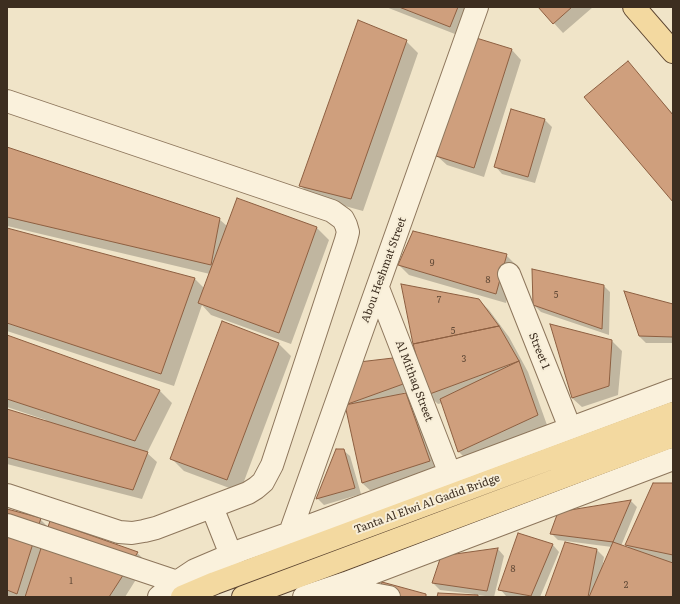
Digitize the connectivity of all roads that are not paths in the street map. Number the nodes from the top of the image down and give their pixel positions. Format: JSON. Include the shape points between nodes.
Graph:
{"nodes":[{"id":1,"x":477,"y":7,"type":"edge"},
{"id":2,"x":634,"y":7,"type":"edge"},
{"id":3,"x":673,"y":52,"type":"edge"},
{"id":4,"x":7,"y":101,"type":"edge"},
{"id":5,"x":509,"y":274,"type":"dead end"},
{"id":6,"x":378,"y":288,"type":"junction"},
{"id":7,"x":673,"y":390,"type":"edge"},
{"id":8,"x":673,"y":413,"type":"edge"},
{"id":9,"x":570,"y":428,"type":"junction"},
{"id":10,"x":673,"y":436,"type":"edge"},
{"id":11,"x":673,"y":459,"type":"edge"},
{"id":12,"x":450,"y":474,"type":"junction"},
{"id":13,"x":7,"y":495,"type":"edge"},
{"id":14,"x":212,"y":506,"type":"junction"},
{"id":15,"x":7,"y":525,"type":"edge"},
{"id":16,"x":290,"y":533,"type":"junction"},
{"id":17,"x":231,"y":555,"type":"junction"},
{"id":18,"x":179,"y":589,"type":"edge"},
{"id":19,"x":346,"y":590,"type":"edge"},
{"id":20,"x":159,"y":597,"type":"edge"},
{"id":21,"x":243,"y":597,"type":"edge"},
{"id":22,"x":304,"y":597,"type":"edge"},
{"id":23,"x":389,"y":597,"type":"edge"}],
"edges":[{"from":1,"to":6,"type":"street","name":"Abou Heshmat Street"},
{"from":2,"to":3,"type":"main road"},
{"from":4,"to":14,"type":"street","via":[[332,211],[343,219],[348,232],[346,240],[268,473],[263,482],[248,493]]},
{"from":5,"to":9,"type":"street","name":"Street 1"},
{"from":6,"to":12,"type":"street","name":"Al Mithaq Street"},
{"from":6,"to":16,"type":"street","name":"Abou Heshmat Street"},
{"from":7,"to":9,"type":"street"},
{"from":8,"to":18,"type":"main road","name":"Tanta Al Elwi Al Gadid Bridge","via":[[318,545]]},
{"from":9,"to":12,"type":"street"},
{"from":10,"to":21,"type":"main road","name":"Tanta Al Elwi Al Gadid Bridge"},
{"from":11,"to":19,"type":"street"},
{"from":12,"to":16,"type":"street"},
{"from":13,"to":14,"type":"street","via":[[107,528],[132,533],[150,530]]},
{"from":14,"to":17,"type":"street"},
{"from":15,"to":18,"type":"street"},
{"from":16,"to":17,"type":"street"},
{"from":17,"to":18,"type":"street","via":[[195,570]]},
{"from":18,"to":20,"type":"street"},
{"from":19,"to":22,"type":"street"},
{"from":19,"to":23,"type":"street"}]}
